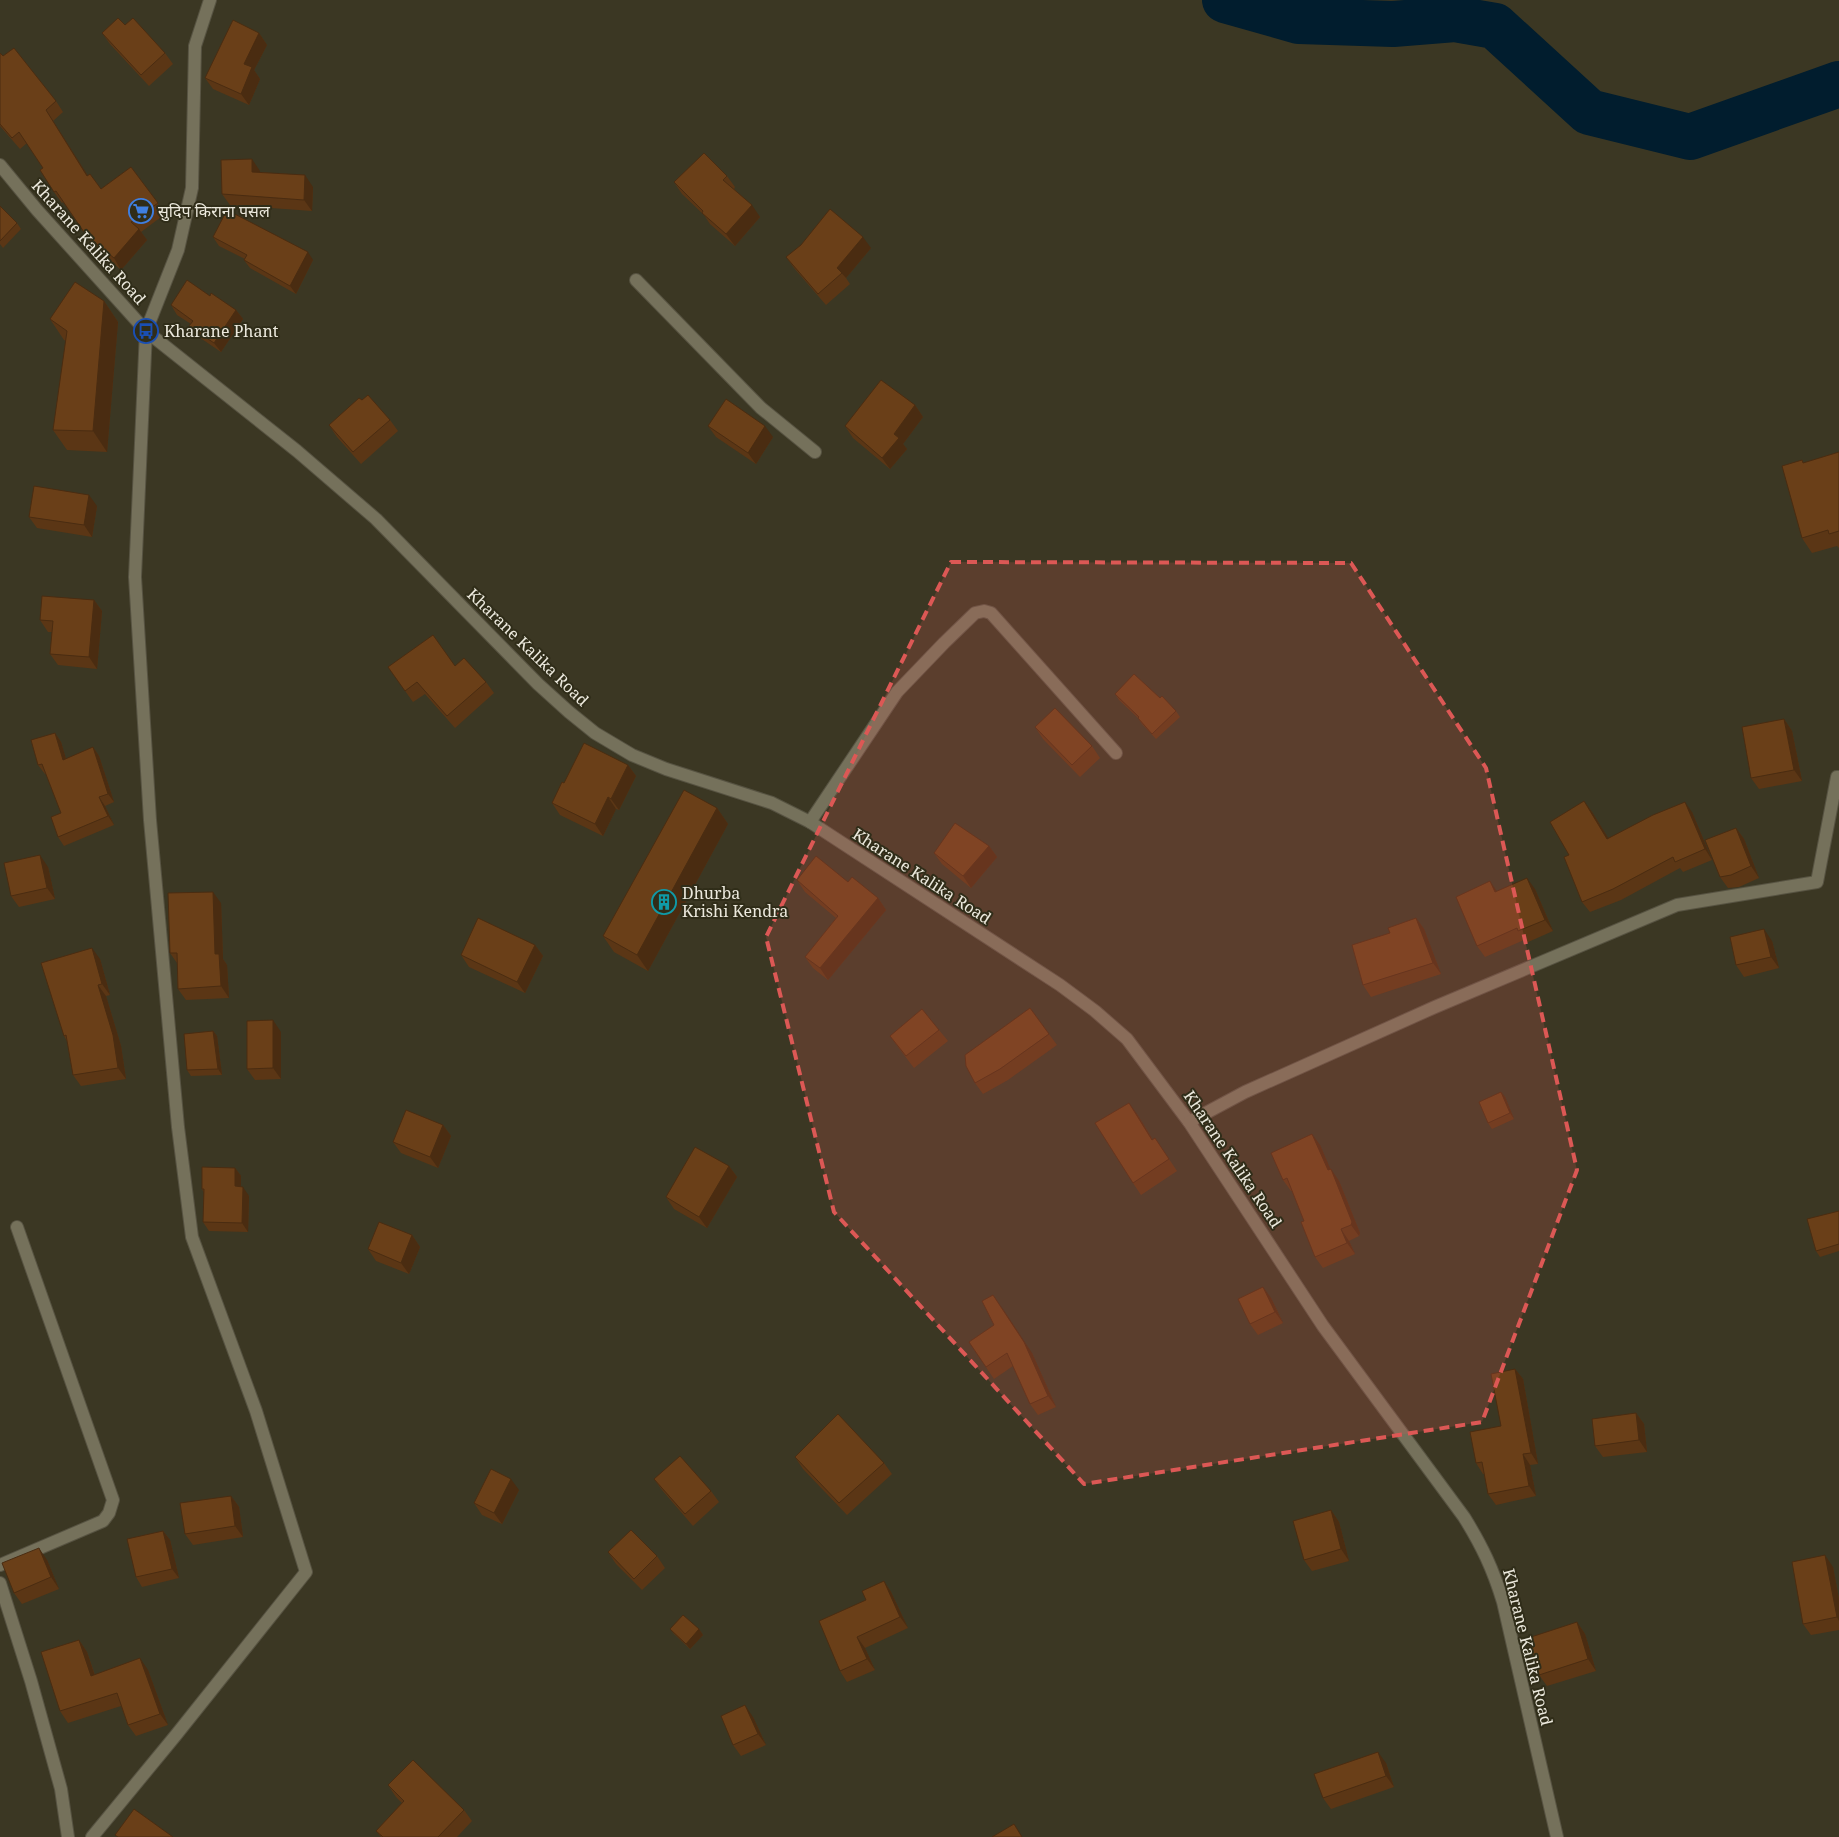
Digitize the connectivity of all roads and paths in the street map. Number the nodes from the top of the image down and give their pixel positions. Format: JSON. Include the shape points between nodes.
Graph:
{"nodes":[{"id":1,"x":210,"y":0,"type":"edge"},
{"id":2,"x":0,"y":165,"type":"edge"},
{"id":3,"x":636,"y":280,"type":"dead end"},
{"id":4,"x":146,"y":331,"type":"junction"},
{"id":5,"x":814,"y":452,"type":"dead end"},
{"id":6,"x":1116,"y":754,"type":"dead end"},
{"id":7,"x":1839,"y":777,"type":"edge"},
{"id":8,"x":810,"y":822,"type":"junction"},
{"id":9,"x":1189,"y":1122,"type":"junction"},
{"id":10,"x":18,"y":1227,"type":"dead end"},
{"id":11,"x":0,"y":1565,"type":"edge"},
{"id":12,"x":0,"y":1583,"type":"edge"},
{"id":13,"x":68,"y":1837,"type":"edge"},
{"id":14,"x":92,"y":1837,"type":"edge"},
{"id":15,"x":1557,"y":1837,"type":"edge"}],
"edges":[{"from":1,"to":4,"type":"street","via":[[195,46],[192,188],[178,250]]},
{"from":2,"to":4,"type":"street","name":"Kharane Kalika Road"},
{"from":3,"to":5,"type":"street","via":[[761,408]]},
{"from":4,"to":8,"type":"street","name":"Kharane Kalika Road","via":[[297,451],[376,519],[538,684],[595,733],[666,769],[772,803]]},
{"from":4,"to":14,"type":"street","via":[[135,577],[150,820],[178,1127],[192,1237],[256,1411],[306,1572]]},
{"from":6,"to":8,"type":"street","via":[[991,613],[975,613],[898,692]]},
{"from":7,"to":9,"type":"street","via":[[1817,882],[1676,905],[1244,1092]]},
{"from":8,"to":9,"type":"street","name":"Kharane Kalika Road","via":[[1095,1011],[1127,1039]]},
{"from":9,"to":15,"type":"street","name":"Kharane Kalika Road","via":[[1323,1326],[1481,1544],[1494,1572],[1502,1602]]},
{"from":10,"to":11,"type":"street","via":[[113,1500],[103,1521]]},
{"from":12,"to":13,"type":"street","via":[[61,1789]]}]}
